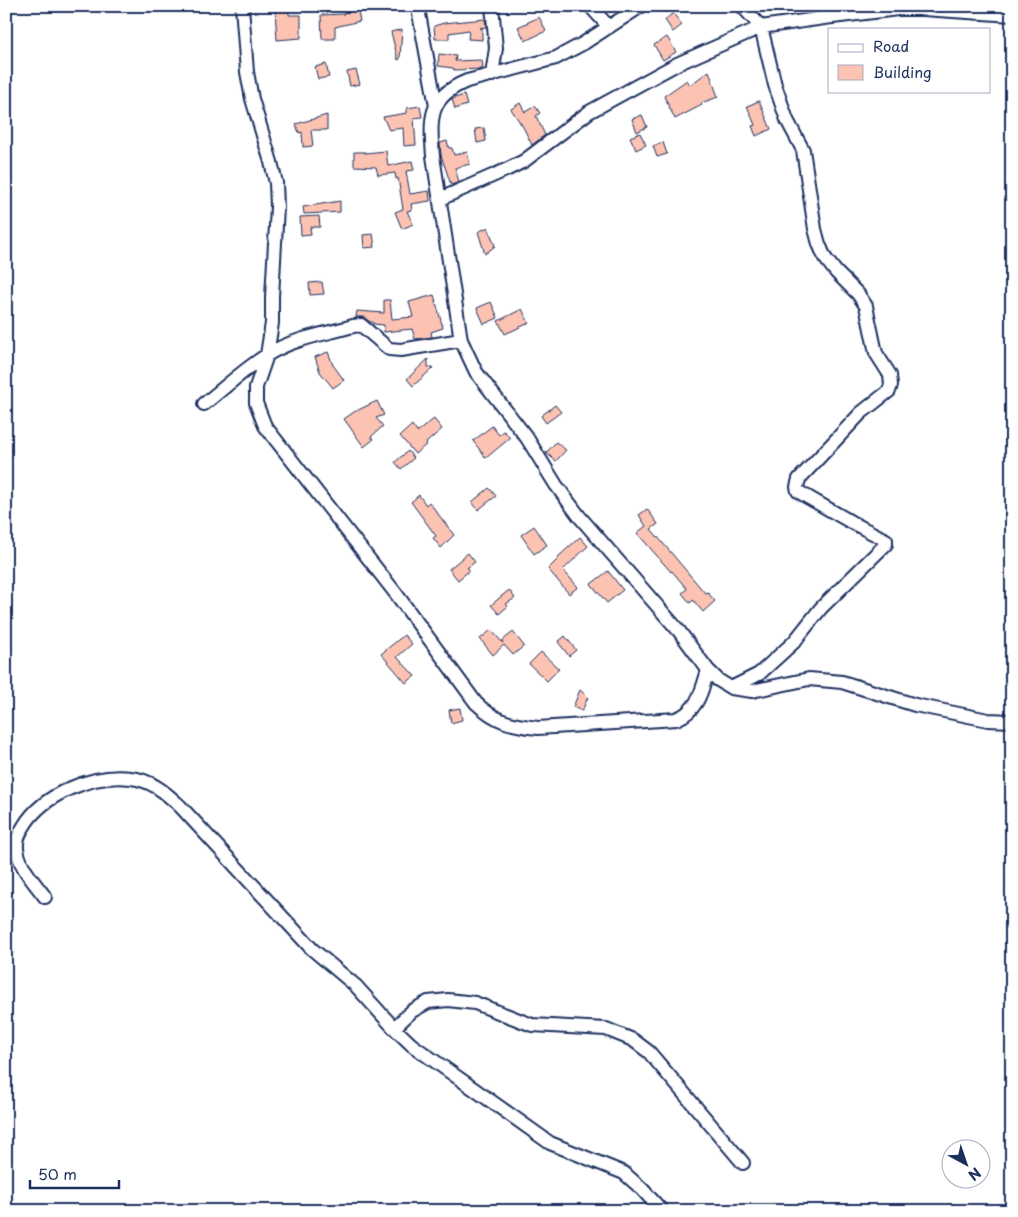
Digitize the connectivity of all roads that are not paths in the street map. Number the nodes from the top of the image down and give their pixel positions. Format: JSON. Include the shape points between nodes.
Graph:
{"nodes":[{"id":1,"x":242,"y":6,"type":"edge"},
{"id":2,"x":421,"y":6,"type":"edge"},
{"id":3,"x":492,"y":6,"type":"edge"},
{"id":4,"x":590,"y":6,"type":"edge"},
{"id":5,"x":641,"y":6,"type":"edge"},
{"id":6,"x":742,"y":6,"type":"edge"},
{"id":7,"x":1012,"y":15,"type":"edge"},
{"id":8,"x":609,"y":27,"type":"junction"},
{"id":9,"x":761,"y":27,"type":"junction"},
{"id":10,"x":492,"y":75,"type":"junction"},
{"id":11,"x":436,"y":106,"type":"junction"},
{"id":12,"x":440,"y":199,"type":"junction"},
{"id":13,"x":461,"y":340,"type":"junction"},
{"id":14,"x":267,"y":355,"type":"junction"},
{"id":15,"x":204,"y":404,"type":"dead end"},
{"id":16,"x":708,"y":670,"type":"junction"},
{"id":17,"x":731,"y":688,"type":"junction"},
{"id":18,"x":1012,"y":722,"type":"edge"},
{"id":19,"x":45,"y":897,"type":"dead end"},
{"id":20,"x":394,"y":1028,"type":"junction"},
{"id":21,"x":743,"y":1163,"type":"dead end"},
{"id":22,"x":662,"y":1211,"type":"edge"}],
"edges":[{"from":1,"to":14,"type":"street","via":[[249,81],[276,183],[272,324]]},
{"from":2,"to":11,"type":"street","via":[[419,14]]},
{"from":3,"to":10,"type":"street","via":[[496,48]]},
{"from":4,"to":8,"type":"street"},
{"from":5,"to":8,"type":"street"},
{"from":6,"to":9,"type":"street"},
{"from":7,"to":9,"type":"street","via":[[898,9]]},
{"from":8,"to":10,"type":"street","via":[[556,58]]},
{"from":9,"to":12,"type":"street","via":[[677,64],[590,112],[508,170]]},
{"from":9,"to":17,"type":"street","via":[[775,85],[787,120],[803,150],[819,244],[825,258],[866,306],[876,353],[890,375],[891,385],[889,391],[862,413],[808,468],[797,487],[804,495],[886,540],[886,544],[821,608],[794,642],[759,674]]},
{"from":10,"to":11,"type":"street","via":[[454,86],[442,95]]},
{"from":11,"to":12,"type":"street","via":[[431,130]]},
{"from":12,"to":13,"type":"street"},
{"from":13,"to":14,"type":"street","via":[[401,350],[389,348],[361,325],[287,345]]},
{"from":13,"to":16,"type":"street","via":[[476,372],[527,438],[579,516],[679,631]]},
{"from":14,"to":15,"type":"street"},
{"from":14,"to":16,"type":"street","via":[[256,387],[256,403],[265,426],[488,715],[519,726],[538,728],[676,719],[686,716],[694,708]]},
{"from":16,"to":17,"type":"street"},
{"from":17,"to":18,"type":"street","via":[[752,691],[792,682],[842,682],[935,710]]},
{"from":19,"to":20,"type":"street","via":[[18,852],[20,832],[28,818],[51,798],[87,782],[121,777],[148,782],[180,806],[312,949],[356,986]]},
{"from":20,"to":21,"type":"street","via":[[412,1011],[428,1002],[448,1000],[475,1003],[532,1025],[606,1029],[633,1040],[649,1052]]},
{"from":20,"to":22,"type":"street","via":[[412,1045],[550,1143],[624,1173]]}]}
